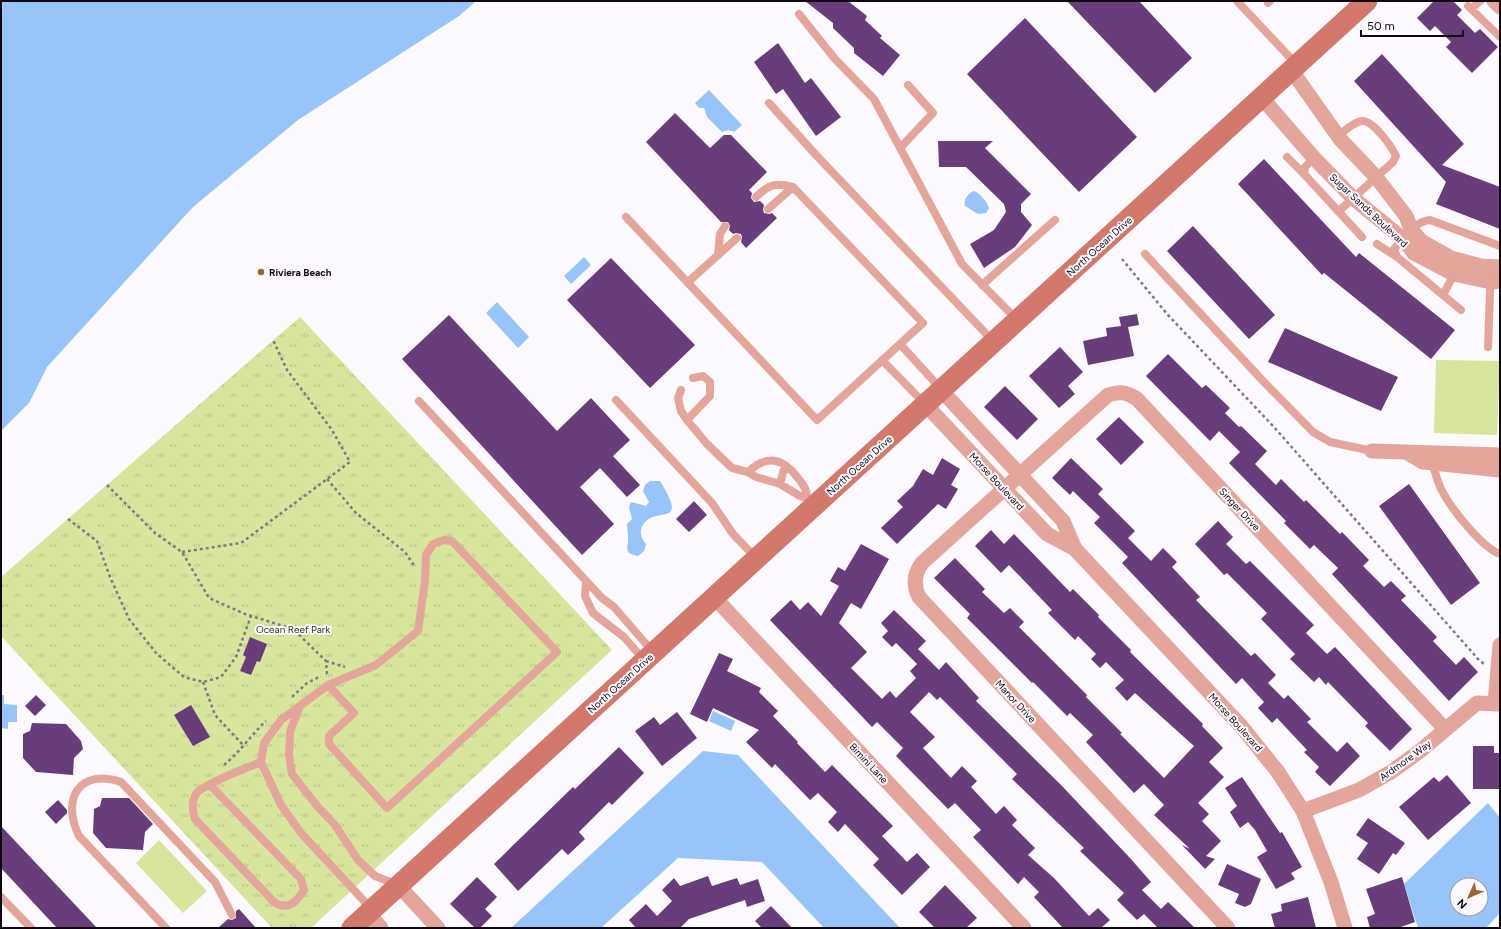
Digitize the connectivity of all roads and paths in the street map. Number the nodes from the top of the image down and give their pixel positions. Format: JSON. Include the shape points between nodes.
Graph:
{"nodes":[{"id":1,"x":1237,"y":1,"type":"edge"},
{"id":2,"x":1480,"y":1,"type":"edge"},
{"id":3,"x":1494,"y":1,"type":"edge"},
{"id":4,"x":1359,"y":3,"type":"edge"},
{"id":5,"x":1500,"y":7,"type":"edge"},
{"id":6,"x":799,"y":14,"type":"dead end"},
{"id":7,"x":1500,"y":37,"type":"edge"},
{"id":8,"x":1294,"y":68,"type":"junction"},
{"id":9,"x":908,"y":85,"type":"dead end"},
{"id":10,"x":1262,"y":98,"type":"junction"},
{"id":11,"x":769,"y":103,"type":"dead end"},
{"id":12,"x":1338,"y":136,"type":"junction"},
{"id":13,"x":900,"y":148,"type":"junction"},
{"id":14,"x":1287,"y":157,"type":"dead end"},
{"id":15,"x":1314,"y":158,"type":"junction"},
{"id":16,"x":1304,"y":174,"type":"junction"},
{"id":17,"x":1376,"y":177,"type":"junction"},
{"id":18,"x":793,"y":187,"type":"junction"},
{"id":19,"x":756,"y":197,"type":"dead end"},
{"id":20,"x":1353,"y":198,"type":"junction"},
{"id":21,"x":768,"y":209,"type":"dead end"},
{"id":22,"x":1339,"y":211,"type":"junction"},
{"id":23,"x":626,"y":217,"type":"dead end"},
{"id":24,"x":1054,"y":220,"type":"dead end"},
{"id":25,"x":725,"y":226,"type":"dead end"},
{"id":26,"x":1407,"y":234,"type":"junction"},
{"id":27,"x":1362,"y":237,"type":"dead end"},
{"id":28,"x":737,"y":238,"type":"dead end"},
{"id":29,"x":1377,"y":244,"type":"dead end"},
{"id":30,"x":1500,"y":246,"type":"edge"},
{"id":31,"x":1145,"y":254,"type":"dead end"},
{"id":32,"x":718,"y":255,"type":"junction"},
{"id":33,"x":1397,"y":257,"type":"junction"},
{"id":34,"x":1122,"y":259,"type":"dead end"},
{"id":35,"x":1496,"y":267,"type":"edge"},
{"id":36,"x":1454,"y":274,"type":"junction"},
{"id":37,"x":688,"y":282,"type":"junction"},
{"id":38,"x":1495,"y":282,"type":"edge"},
{"id":39,"x":982,"y":285,"type":"junction"},
{"id":40,"x":1443,"y":295,"type":"junction"},
{"id":41,"x":1461,"y":310,"type":"dead end"},
{"id":42,"x":1017,"y":321,"type":"junction"},
{"id":43,"x":273,"y":340,"type":"dead end"},
{"id":44,"x":994,"y":342,"type":"junction"},
{"id":45,"x":900,"y":344,"type":"junction"},
{"id":46,"x":1488,"y":346,"type":"dead end"},
{"id":47,"x":882,"y":360,"type":"junction"},
{"id":48,"x":693,"y":378,"type":"dead end"},
{"id":49,"x":681,"y":390,"type":"dead end"},
{"id":50,"x":941,"y":390,"type":"junction"},
{"id":51,"x":616,"y":400,"type":"dead end"},
{"id":52,"x":419,"y":401,"type":"dead end"},
{"id":53,"x":926,"y":404,"type":"junction"},
{"id":54,"x":686,"y":420,"type":"junction"},
{"id":55,"x":1372,"y":451,"type":"joint"},
{"id":56,"x":1404,"y":451,"type":"junction"},
{"id":57,"x":1500,"y":455,"type":"edge"},
{"id":58,"x":1432,"y":462,"type":"junction"},
{"id":59,"x":785,"y":465,"type":"junction"},
{"id":60,"x":1500,"y":470,"type":"edge"},
{"id":61,"x":748,"y":472,"type":"junction"},
{"id":62,"x":1020,"y":475,"type":"junction"},
{"id":63,"x":327,"y":479,"type":"junction"},
{"id":64,"x":780,"y":484,"type":"junction"},
{"id":65,"x":106,"y":485,"type":"dead end"},
{"id":66,"x":1004,"y":489,"type":"junction"},
{"id":67,"x":811,"y":502,"type":"junction"},
{"id":68,"x":68,"y":519,"type":"dead end"},
{"id":69,"x":1075,"y":549,"type":"junction"},
{"id":70,"x":182,"y":552,"type":"junction"},
{"id":71,"x":1500,"y":554,"type":"edge"},
{"id":72,"x":756,"y":559,"type":"junction"},
{"id":73,"x":425,"y":581,"type":"junction"},
{"id":74,"x":586,"y":581,"type":"junction"},
{"id":75,"x":714,"y":597,"type":"junction"},
{"id":76,"x":251,"y":616,"type":"junction"},
{"id":77,"x":1500,"y":645,"type":"edge"},
{"id":78,"x":649,"y":656,"type":"junction"},
{"id":79,"x":1498,"y":673,"type":"junction"},
{"id":80,"x":203,"y":682,"type":"junction"},
{"id":81,"x":328,"y":685,"type":"junction"},
{"id":82,"x":1497,"y":704,"type":"edge"},
{"id":83,"x":300,"y":706,"type":"junction"},
{"id":84,"x":1445,"y":729,"type":"junction"},
{"id":85,"x":243,"y":745,"type":"dead end"},
{"id":86,"x":261,"y":762,"type":"junction"},
{"id":87,"x":210,"y":785,"type":"junction"},
{"id":88,"x":1303,"y":811,"type":"junction"},
{"id":89,"x":398,"y":885,"type":"junction"},
{"id":90,"x":1,"y":897,"type":"edge"},
{"id":91,"x":232,"y":915,"type":"dead end"},
{"id":92,"x":374,"y":921,"type":"edge"},
{"id":93,"x":31,"y":928,"type":"edge"},
{"id":94,"x":166,"y":928,"type":"edge"},
{"id":95,"x":352,"y":928,"type":"edge"},
{"id":96,"x":438,"y":928,"type":"edge"},
{"id":97,"x":1024,"y":928,"type":"edge"},
{"id":98,"x":1228,"y":928,"type":"edge"},
{"id":99,"x":1345,"y":928,"type":"edge"}],
"edges":[{"from":1,"to":8,"type":"lane"},
{"from":2,"to":7,"type":"lane","via":[[1470,8]]},
{"from":3,"to":5,"type":"street"},
{"from":4,"to":8,"type":"main road","name":"North Ocean Drive"},
{"from":6,"to":13,"type":"lane","via":[[835,59],[874,99]]},
{"from":8,"to":10,"type":"main road","name":"North Ocean Drive"},
{"from":8,"to":12,"type":"street","name":"Sugar Sands Boulevard"},
{"from":9,"to":13,"type":"lane","via":[[933,113]]},
{"from":10,"to":15,"type":"street","name":"Sugar Sands Boulevard"},
{"from":10,"to":42,"type":"main road","name":"North Ocean Drive"},
{"from":11,"to":44,"type":"lane"},
{"from":12,"to":17,"type":"street","name":"Sugar Sands Boulevard"},
{"from":12,"to":17,"type":"lane","via":[[1356,123],[1369,122],[1392,147],[1396,156]]},
{"from":13,"to":39,"type":"lane","via":[[962,264]]},
{"from":14,"to":16,"type":"lane"},
{"from":15,"to":16,"type":"lane","via":[[1305,166]]},
{"from":15,"to":20,"type":"street","name":"Sugar Sands Boulevard"},
{"from":16,"to":22,"type":"lane"},
{"from":17,"to":20,"type":"lane"},
{"from":17,"to":26,"type":"street","name":"Sugar Sands Boulevard","via":[[1406,216]]},
{"from":18,"to":19,"type":"lane","via":[[771,184]]},
{"from":18,"to":21,"type":"lane"},
{"from":18,"to":45,"type":"lane","via":[[923,323]]},
{"from":20,"to":22,"type":"lane"},
{"from":20,"to":26,"type":"street","name":"Sugar Sands Boulevard"},
{"from":22,"to":27,"type":"lane"},
{"from":23,"to":37,"type":"lane"},
{"from":24,"to":39,"type":"lane"},
{"from":25,"to":32,"type":"lane","via":[[720,234]]},
{"from":26,"to":30,"type":"lane","via":[[1415,224],[1430,220]]},
{"from":26,"to":33,"type":"lane","via":[[1394,249]]},
{"from":26,"to":35,"type":"street","name":"Sugar Sands Boulevard","via":[[1451,258]]},
{"from":26,"to":36,"type":"street","name":"Sugar Sands Boulevard","via":[[1414,253]]},
{"from":28,"to":32,"type":"lane"},
{"from":29,"to":33,"type":"lane"},
{"from":31,"to":55,"type":"lane","via":[[1313,432],[1330,442]]},
{"from":32,"to":37,"type":"lane"},
{"from":33,"to":40,"type":"lane"},
{"from":34,"to":79,"type":"path","via":[[1167,314],[1274,427],[1478,659]]},
{"from":35,"to":38,"type":"lane"},
{"from":36,"to":38,"type":"street","name":"Sugar Sands Boulevard"},
{"from":36,"to":40,"type":"lane"},
{"from":37,"to":47,"type":"lane","via":[[817,420]]},
{"from":38,"to":46,"type":"lane"},
{"from":39,"to":42,"type":"lane"},
{"from":40,"to":41,"type":"lane"},
{"from":42,"to":44,"type":"main road","name":"North Ocean Drive"},
{"from":43,"to":63,"type":"path","via":[[287,370],[332,430],[350,462]]},
{"from":44,"to":50,"type":"main road","name":"North Ocean Drive"},
{"from":45,"to":47,"type":"lane"},
{"from":45,"to":50,"type":"lane"},
{"from":47,"to":53,"type":"lane"},
{"from":48,"to":54,"type":"lane","via":[[703,376],[710,382],[710,396]]},
{"from":49,"to":54,"type":"lane","via":[[678,398]]},
{"from":50,"to":53,"type":"main road","name":"North Ocean Drive"},
{"from":50,"to":62,"type":"street","name":"Morse Boulevard"},
{"from":51,"to":72,"type":"lane","via":[[712,503],[733,534]]},
{"from":52,"to":74,"type":"lane"},
{"from":53,"to":66,"type":"street","name":"Morse Boulevard"},
{"from":53,"to":67,"type":"main road","name":"North Ocean Drive"},
{"from":54,"to":61,"type":"lane","via":[[732,468]]},
{"from":55,"to":56,"type":"street"},
{"from":56,"to":57,"type":"street"},
{"from":56,"to":58,"type":"street","via":[[1423,462]]},
{"from":58,"to":60,"type":"street"},
{"from":58,"to":71,"type":"lane","via":[[1442,490],[1472,532]]},
{"from":59,"to":61,"type":"lane","via":[[769,460],[756,465]]},
{"from":59,"to":64,"type":"lane"},
{"from":59,"to":67,"type":"lane","via":[[793,471],[807,490]]},
{"from":61,"to":64,"type":"lane"},
{"from":62,"to":66,"type":"street","name":"Manor Drive"},
{"from":62,"to":69,"type":"street","name":"Morse Boulevard","via":[[1063,521]]},
{"from":62,"to":84,"type":"street","name":"Singer Drive","via":[[1108,395],[1118,392],[1137,399]]},
{"from":63,"to":70,"type":"path","via":[[241,543]]},
{"from":63,"to":73,"type":"path","via":[[356,513],[405,552]]},
{"from":64,"to":67,"type":"lane"},
{"from":65,"to":70,"type":"path","via":[[155,533]]},
{"from":66,"to":69,"type":"street","name":"Morse Boulevard","via":[[1047,534]]},
{"from":66,"to":98,"type":"street","name":"Manor Drive","via":[[922,563],[916,571],[914,588],[919,597]]},
{"from":67,"to":72,"type":"main road","name":"North Ocean Drive"},
{"from":68,"to":80,"type":"path","via":[[97,541],[129,619],[157,654],[184,677]]},
{"from":69,"to":88,"type":"street","name":"Morse Boulevard","via":[[1255,742]]},
{"from":70,"to":76,"type":"path","via":[[209,598]]},
{"from":72,"to":75,"type":"main road","name":"North Ocean Drive"},
{"from":73,"to":81,"type":"lane","via":[[418,631],[376,665]]},
{"from":73,"to":81,"type":"lane","via":[[426,555],[433,544],[444,540],[452,541],[557,652],[386,808],[329,744],[330,736],[354,713]]},
{"from":74,"to":78,"type":"lane","via":[[602,598],[614,606]]},
{"from":74,"to":78,"type":"lane","via":[[585,596],[593,613]]},
{"from":75,"to":78,"type":"main road","name":"North Ocean Drive"},
{"from":75,"to":97,"type":"street","name":"Bimini Lane"},
{"from":76,"to":80,"type":"path","via":[[236,658],[221,677]]},
{"from":76,"to":81,"type":"path","via":[[294,629],[326,661]]},
{"from":77,"to":79,"type":"street"},
{"from":78,"to":89,"type":"main road","name":"North Ocean Drive"},
{"from":79,"to":82,"type":"street"},
{"from":80,"to":85,"type":"path","via":[[215,715]]},
{"from":81,"to":83,"type":"lane"},
{"from":82,"to":84,"type":"street","name":"Ardmore Way","via":[[1478,703]]},
{"from":83,"to":86,"type":"lane","via":[[281,720],[264,743]]},
{"from":83,"to":89,"type":"lane","via":[[290,732],[289,755],[292,774],[335,825],[358,860],[375,876]]},
{"from":84,"to":88,"type":"street","name":"Ardmore Way","via":[[1391,772],[1359,790]]},
{"from":86,"to":87,"type":"lane"},
{"from":86,"to":92,"type":"lane","via":[[281,805],[301,833],[365,902]]},
{"from":87,"to":87,"type":"lane","via":[[197,793],[193,802],[195,819],[274,902],[285,907],[294,903],[304,890],[301,878]]},
{"from":88,"to":99,"type":"street","name":"Morse Boulevard","via":[[1331,882]]},
{"from":89,"to":92,"type":"main road","name":"North Ocean Drive"},
{"from":89,"to":96,"type":"street"},
{"from":90,"to":93,"type":"lane"},
{"from":91,"to":94,"type":"lane","via":[[215,882],[121,782],[108,778],[94,778],[85,782],[78,788],[71,802],[74,825],[79,836]]},
{"from":92,"to":95,"type":"main road","name":"North Ocean Drive"}]}
